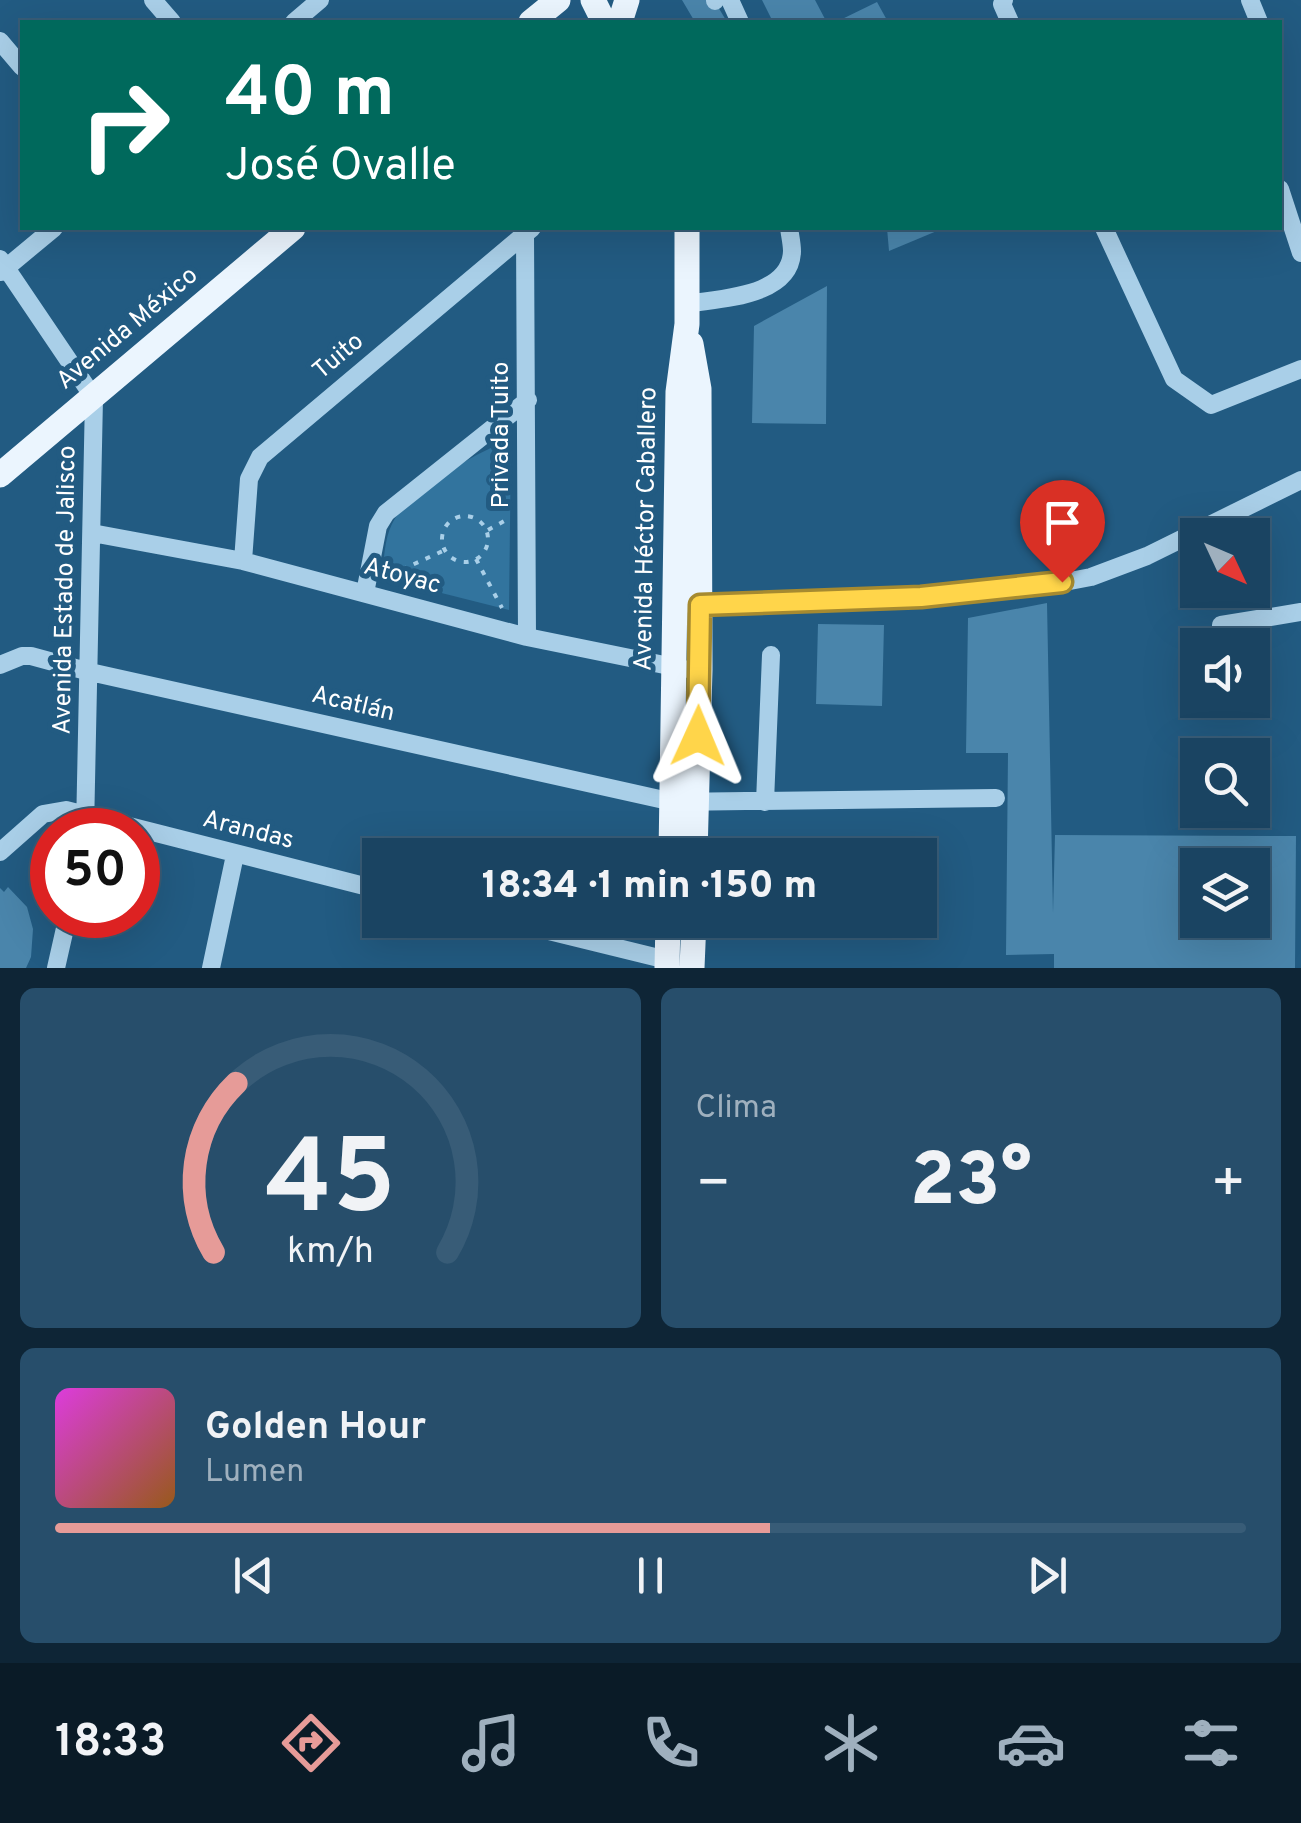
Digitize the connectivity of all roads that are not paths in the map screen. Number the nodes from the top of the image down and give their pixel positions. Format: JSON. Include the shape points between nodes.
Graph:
{"nodes":[{"id":1,"x":153,"y":0,"type":"edge"},
{"id":2,"x":320,"y":0,"type":"edge"},
{"id":3,"x":558,"y":0,"type":"edge"},
{"id":4,"x":170,"y":20,"type":"edge"},
{"id":5,"x":296,"y":20,"type":"edge"},
{"id":6,"x":533,"y":20,"type":"edge"},
{"id":7,"x":0,"y":42,"type":"edge"},
{"id":8,"x":20,"y":65,"type":"edge"},
{"id":9,"x":1282,"y":196,"type":"edge"},
{"id":10,"x":51,"y":230,"type":"edge"},
{"id":11,"x":291,"y":230,"type":"edge"},
{"id":12,"x":528,"y":230,"type":"edge"},
{"id":13,"x":687,"y":230,"type":"edge"},
{"id":14,"x":790,"y":230,"type":"edge"},
{"id":15,"x":1105,"y":230,"type":"edge"},
{"id":16,"x":1301,"y":253,"type":"edge"},
{"id":17,"x":2,"y":266,"type":"edge"},
{"id":18,"x":687,"y":314,"type":"junction"},
{"id":19,"x":1301,"y":369,"type":"edge"},
{"id":20,"x":94,"y":398,"type":"junction"},
{"id":21,"x":528,"y":400,"type":"junction"},
{"id":22,"x":0,"y":475,"type":"edge"},
{"id":23,"x":1301,"y":480,"type":"edge"},
{"id":24,"x":92,"y":533,"type":"junction"},
{"id":25,"x":243,"y":561,"type":"junction"},
{"id":26,"x":365,"y":593,"type":"junction"},
{"id":27,"x":673,"y":602,"type":"junction"},
{"id":28,"x":700,"y":605,"type":"junction"},
{"id":29,"x":1301,"y":612,"type":"edge"},
{"id":30,"x":1221,"y":626,"type":"dead end"},
{"id":31,"x":527,"y":637,"type":"junction"},
{"id":32,"x":771,"y":655,"type":"dead end"},
{"id":33,"x":0,"y":665,"type":"edge"},
{"id":34,"x":674,"y":668,"type":"junction"},
{"id":35,"x":700,"y":669,"type":"junction"},
{"id":36,"x":90,"y":672,"type":"junction"},
{"id":37,"x":996,"y":798,"type":"dead end"},
{"id":38,"x":765,"y":802,"type":"junction"},
{"id":39,"x":685,"y":803,"type":"junction"},
{"id":40,"x":86,"y":808,"type":"edge"},
{"id":41,"x":30,"y":825,"type":"edge"},
{"id":42,"x":676,"y":838,"type":"edge"},
{"id":43,"x":692,"y":838,"type":"edge"},
{"id":44,"x":160,"y":839,"type":"edge"},
{"id":45,"x":0,"y":852,"type":"edge"},
{"id":46,"x":235,"y":855,"type":"junction"},
{"id":47,"x":362,"y":886,"type":"edge"},
{"id":48,"x":63,"y":938,"type":"edge"},
{"id":49,"x":570,"y":938,"type":"edge"},
{"id":50,"x":667,"y":938,"type":"edge"},
{"id":51,"x":693,"y":938,"type":"edge"},
{"id":52,"x":666,"y":964,"type":"edge"},
{"id":53,"x":56,"y":968,"type":"edge"},
{"id":54,"x":210,"y":968,"type":"edge"},
{"id":55,"x":692,"y":968,"type":"edge"}],
"edges":[{"from":1,"to":4,"type":"street"},
{"from":2,"to":5,"type":"street"},
{"from":3,"to":6,"type":"main road"},
{"from":7,"to":8,"type":"street"},
{"from":9,"to":16,"type":"street"},
{"from":10,"to":17,"type":"street"},
{"from":11,"to":20,"type":"main road","name":"Avenida México"},
{"from":12,"to":21,"type":"street","name":"Privada Tuito"},
{"from":12,"to":25,"type":"street","name":"Tuito","via":[[260,457],[249,478]]},
{"from":13,"to":18,"type":"main road","name":"Avenida Héctor Caballero"},
{"from":14,"to":18,"type":"street","via":[[788,268],[774,281]]},
{"from":15,"to":19,"type":"street","via":[[1174,379],[1211,405]]},
{"from":17,"to":20,"type":"street"},
{"from":18,"to":27,"type":"main road","name":"Avenida Héctor Caballero","via":[[678,392]]},
{"from":18,"to":28,"type":"main road","name":"Avenida Héctor Caballero","via":[[700,389]]},
{"from":20,"to":22,"type":"main road","name":"Avenida México"},
{"from":20,"to":24,"type":"street","name":"Avenida Estado de Jalisco"},
{"from":21,"to":26,"type":"street","via":[[386,513]]},
{"from":21,"to":31,"type":"street","name":"Privada Tuito"},
{"from":23,"to":28,"type":"street","via":[[1091,578],[921,597]]},
{"from":24,"to":25,"type":"street","name":"Atoyac"},
{"from":24,"to":36,"type":"street","name":"Avenida Estado de Jalisco"},
{"from":25,"to":26,"type":"street","name":"Atoyac"},
{"from":26,"to":31,"type":"street","name":"Atoyac"},
{"from":27,"to":28,"type":"street"},
{"from":27,"to":34,"type":"main road","name":"Avenida Héctor Caballero"},
{"from":28,"to":35,"type":"main road","name":"Avenida Héctor Caballero"},
{"from":29,"to":30,"type":"street"},
{"from":31,"to":34,"type":"street","name":"Atoyac"},
{"from":32,"to":38,"type":"street"},
{"from":33,"to":36,"type":"street","name":"Acatlán","via":[[30,656]]},
{"from":34,"to":35,"type":"street","name":"Atoyac"},
{"from":34,"to":39,"type":"main road","name":"Avenida Héctor Caballero"},
{"from":35,"to":39,"type":"main road","name":"Avenida Héctor Caballero"},
{"from":36,"to":39,"type":"street","name":"Acatlán"},
{"from":36,"to":40,"type":"street","name":"Avenida Estado de Jalisco"},
{"from":37,"to":38,"type":"street","name":"Acatlán"},
{"from":38,"to":39,"type":"street","name":"Acatlán"},
{"from":39,"to":42,"type":"main road","name":"Avenida Héctor Caballero"},
{"from":39,"to":43,"type":"main road","name":"Avenida Héctor Caballero"},
{"from":41,"to":45,"type":"street","name":"Arandas"},
{"from":44,"to":46,"type":"street","name":"Arandas"},
{"from":46,"to":47,"type":"street","name":"Arandas"},
{"from":46,"to":54,"type":"street"},
{"from":48,"to":53,"type":"street"},
{"from":49,"to":52,"type":"street"},
{"from":50,"to":52,"type":"main road"},
{"from":51,"to":55,"type":"main road"}]}
